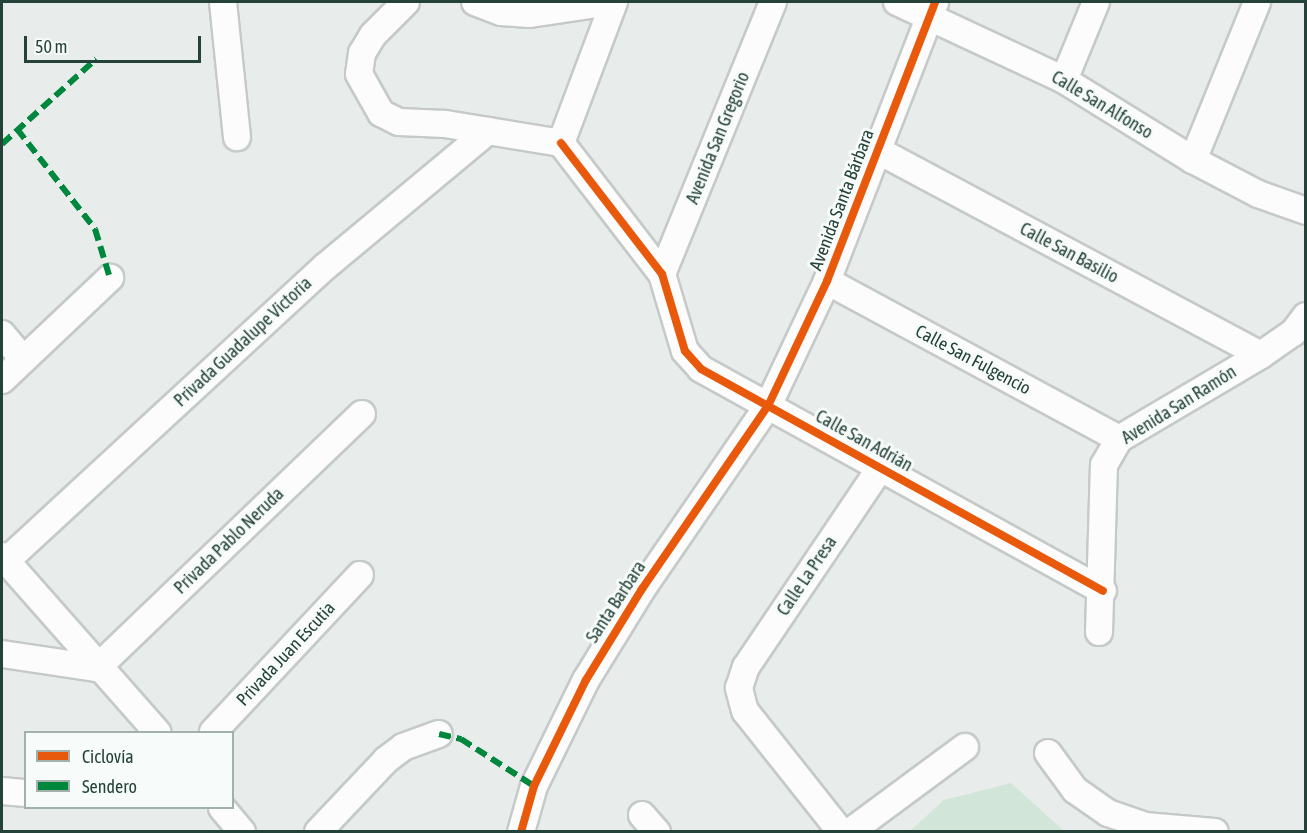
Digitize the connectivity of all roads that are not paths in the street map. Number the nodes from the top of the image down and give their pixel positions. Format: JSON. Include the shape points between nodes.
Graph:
{"nodes":[{"id":1,"x":223,"y":2,"type":"edge"},
{"id":2,"x":406,"y":2,"type":"edge"},
{"id":3,"x":475,"y":2,"type":"edge"},
{"id":4,"x":609,"y":2,"type":"edge"},
{"id":5,"x":614,"y":2,"type":"edge"},
{"id":6,"x":773,"y":2,"type":"edge"},
{"id":7,"x":897,"y":2,"type":"edge"},
{"id":8,"x":1096,"y":2,"type":"edge"},
{"id":9,"x":1257,"y":2,"type":"edge"},
{"id":10,"x":932,"y":8,"type":"edge"},
{"id":11,"x":1064,"y":80,"type":"junction"},
{"id":12,"x":488,"y":131,"type":"junction"},
{"id":13,"x":237,"y":137,"type":"dead end"},
{"id":14,"x":561,"y":143,"type":"junction"},
{"id":15,"x":877,"y":150,"type":"junction"},
{"id":16,"x":1193,"y":160,"type":"junction"},
{"id":17,"x":1305,"y":211,"type":"edge"},
{"id":18,"x":662,"y":274,"type":"junction"},
{"id":19,"x":110,"y":278,"type":"dead end"},
{"id":20,"x":827,"y":281,"type":"junction"},
{"id":21,"x":1305,"y":315,"type":"edge"},
{"id":22,"x":2,"y":334,"type":"edge"},
{"id":23,"x":1261,"y":355,"type":"junction"},
{"id":24,"x":23,"y":359,"type":"junction"},
{"id":25,"x":2,"y":380,"type":"edge"},
{"id":26,"x":768,"y":406,"type":"junction"},
{"id":27,"x":362,"y":414,"type":"dead end"},
{"id":28,"x":1119,"y":439,"type":"junction"},
{"id":29,"x":881,"y":467,"type":"junction"},
{"id":30,"x":4,"y":558,"type":"edge"},
{"id":31,"x":360,"y":575,"type":"dead end"},
{"id":32,"x":1103,"y":591,"type":"junction"},
{"id":33,"x":1099,"y":632,"type":"dead end"},
{"id":34,"x":2,"y":654,"type":"edge"},
{"id":35,"x":97,"y":668,"type":"junction"},
{"id":36,"x":156,"y":731,"type":"edge"},
{"id":37,"x":214,"y":731,"type":"edge"},
{"id":38,"x":439,"y":734,"type":"dead end"},
{"id":39,"x":965,"y":747,"type":"dead end"},
{"id":40,"x":1048,"y":753,"type":"dead end"},
{"id":41,"x":2,"y":791,"type":"edge"},
{"id":42,"x":24,"y":793,"type":"edge"},
{"id":43,"x":224,"y":809,"type":"edge"},
{"id":44,"x":242,"y":831,"type":"edge"},
{"id":45,"x":318,"y":831,"type":"edge"},
{"id":46,"x":521,"y":831,"type":"edge"},
{"id":47,"x":841,"y":831,"type":"edge"},
{"id":48,"x":850,"y":831,"type":"edge"},
{"id":49,"x":1215,"y":831,"type":"edge"}],
"edges":[{"from":1,"to":13,"type":"street"},
{"from":2,"to":12,"type":"street","via":[[373,35],[362,53],[359,74],[369,96],[381,113],[399,122]]},
{"from":3,"to":4,"type":"street","via":[[501,12],[530,14]]},
{"from":5,"to":14,"type":"street"},
{"from":6,"to":18,"type":"street","name":"Avenida San Gregorio"},
{"from":7,"to":10,"type":"street","name":"Calle San Alfonso"},
{"from":8,"to":11,"type":"street"},
{"from":9,"to":16,"type":"street"},
{"from":10,"to":11,"type":"street","name":"Calle San Alfonso"},
{"from":10,"to":15,"type":"street","name":"Avenida Santa Bárbara"},
{"from":11,"to":16,"type":"street","name":"Calle San Alfonso"},
{"from":12,"to":14,"type":"street"},
{"from":12,"to":30,"type":"street","name":"Privada Guadalupe Victoria","via":[[326,266]]},
{"from":14,"to":18,"type":"street"},
{"from":15,"to":20,"type":"street","name":"Avenida Santa Bárbara"},
{"from":15,"to":23,"type":"street","name":"Calle San Basilio"},
{"from":16,"to":17,"type":"street","name":"Calle San Alfonso","via":[[1258,194]]},
{"from":18,"to":26,"type":"street","name":"Calle San Adrián","via":[[685,351],[701,369]]},
{"from":19,"to":24,"type":"street"},
{"from":20,"to":26,"type":"street","name":"Avenida Santa Bárbara"},
{"from":20,"to":28,"type":"street","name":"Calle San Fulgencio"},
{"from":21,"to":23,"type":"street","name":"Avenida San Ramón","via":[[1293,333]]},
{"from":22,"to":24,"type":"street"},
{"from":23,"to":28,"type":"street","name":"Avenida San Ramón"},
{"from":24,"to":25,"type":"street"},
{"from":26,"to":29,"type":"street","name":"Calle San Adrián"},
{"from":26,"to":46,"type":"street","name":"Santa Barbara","via":[[642,589],[586,680],[534,786]]},
{"from":27,"to":35,"type":"street","name":"Privada Pablo Neruda"},
{"from":28,"to":32,"type":"street","name":"Avenida San Ramón","via":[[1104,465]]},
{"from":29,"to":32,"type":"street","name":"Calle San Adrián"},
{"from":29,"to":47,"type":"street","name":"Calle La Presa","via":[[746,667],[739,688],[745,711]]},
{"from":30,"to":35,"type":"street"},
{"from":31,"to":37,"type":"street","name":"Privada Juan Escutia"},
{"from":32,"to":33,"type":"street","name":"Avenida San Ramón"},
{"from":34,"to":35,"type":"street"},
{"from":35,"to":36,"type":"street"},
{"from":38,"to":45,"type":"street","via":[[419,739],[394,754]]},
{"from":39,"to":48,"type":"street"},
{"from":40,"to":49,"type":"street","via":[[1075,790],[1108,813],[1145,826]]},
{"from":41,"to":42,"type":"street"},
{"from":43,"to":44,"type":"street"}]}
